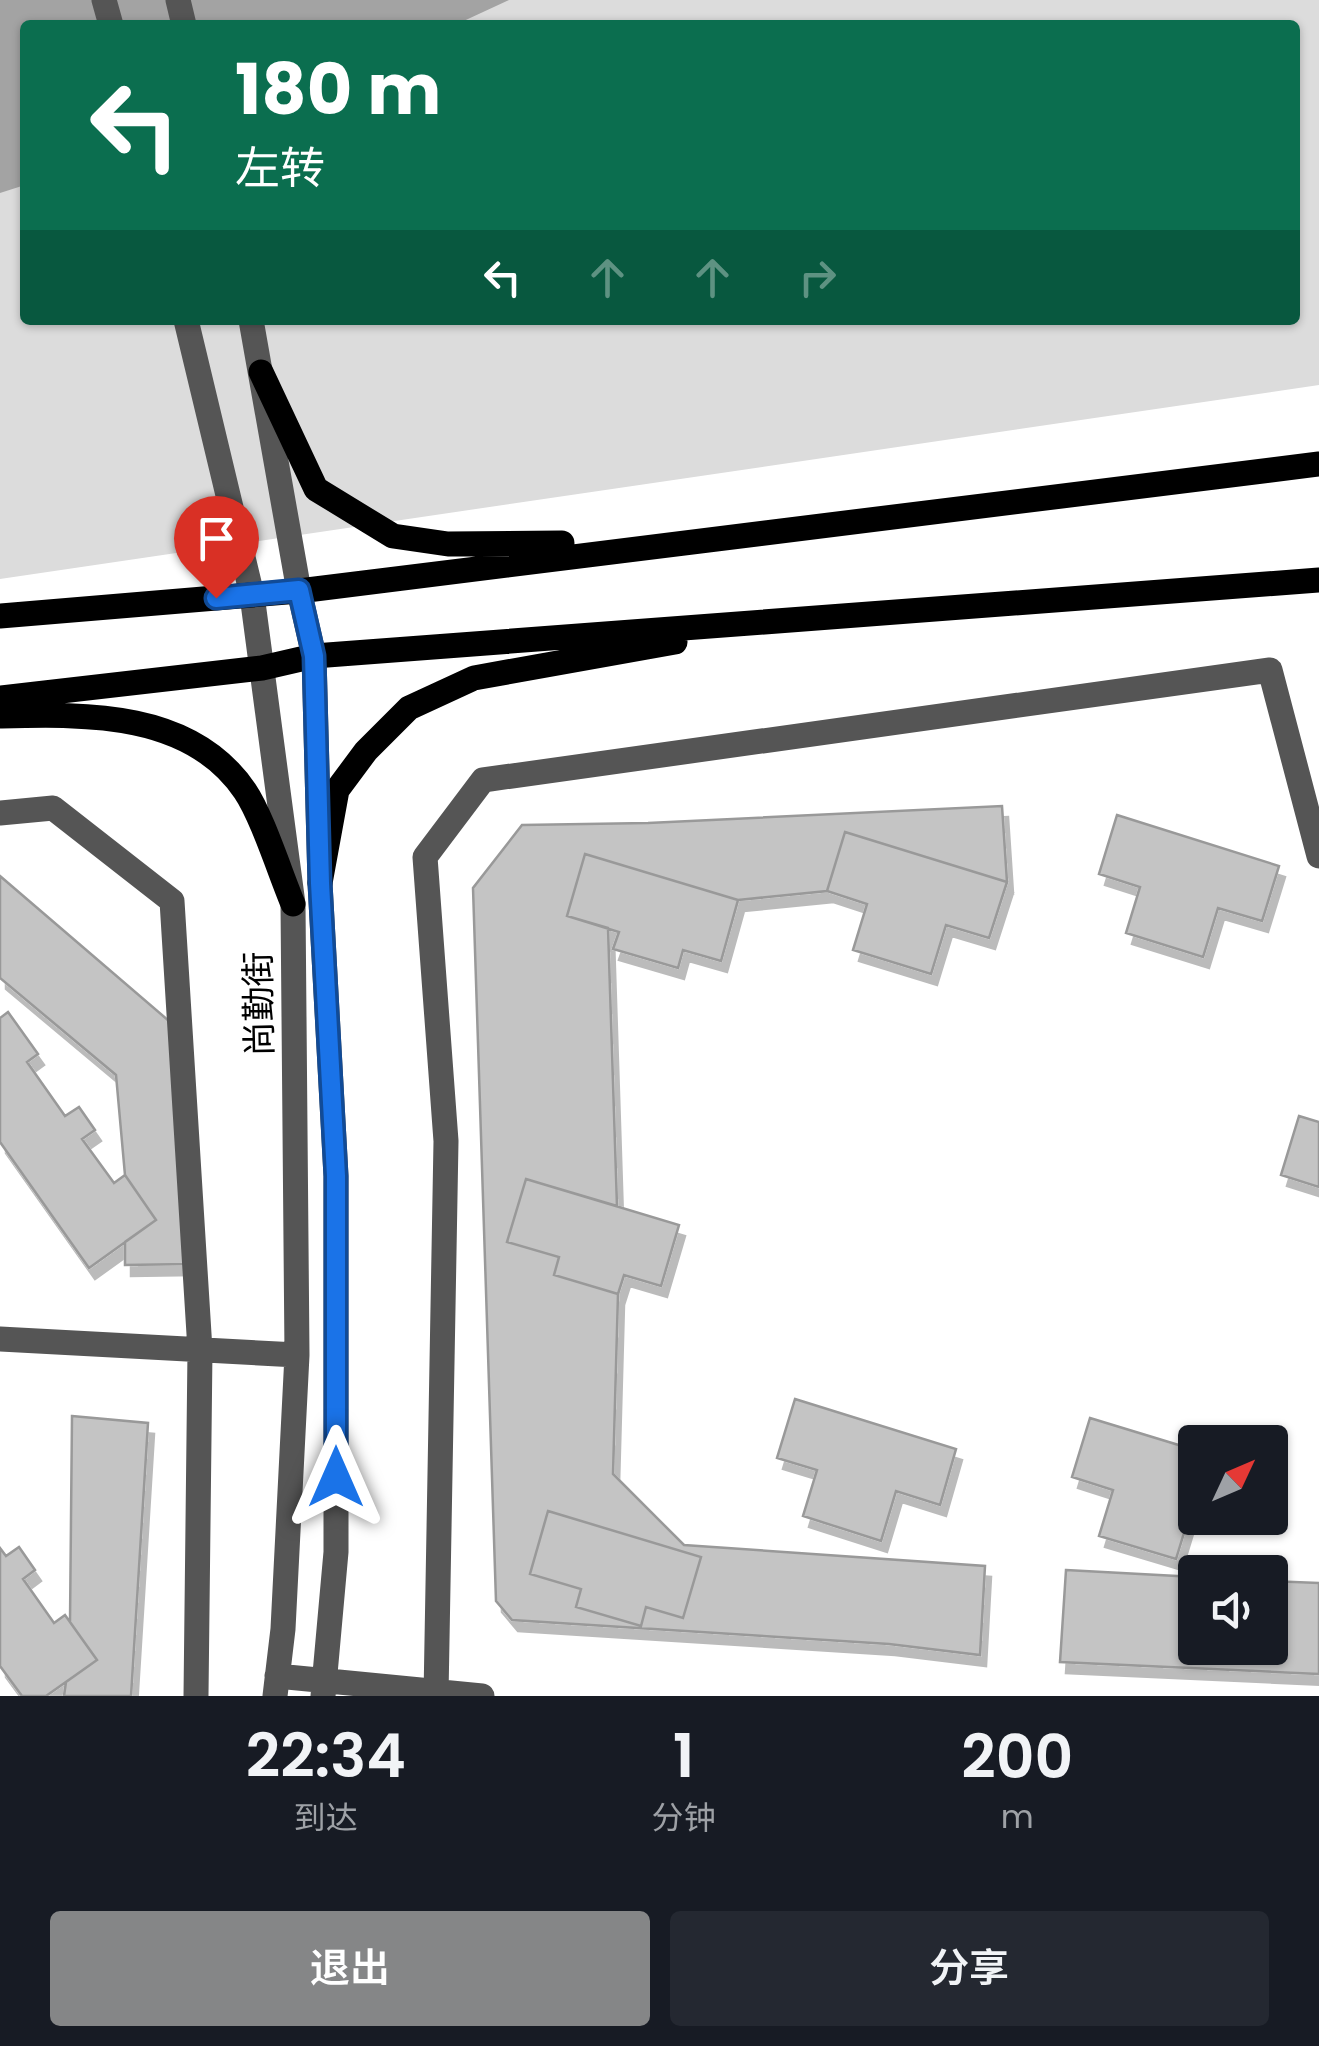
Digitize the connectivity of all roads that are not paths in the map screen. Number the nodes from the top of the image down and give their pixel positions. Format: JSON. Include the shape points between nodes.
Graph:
{"nodes":[{"id":1,"x":187,"y":325,"type":"edge"},
{"id":2,"x":252,"y":325,"type":"edge"},
{"id":3,"x":261,"y":372,"type":"junction"},
{"id":4,"x":1319,"y":464,"type":"edge"},
{"id":5,"x":806,"y":528,"type":"junction"},
{"id":6,"x":1319,"y":580,"type":"edge"},
{"id":7,"x":299,"y":590,"type":"junction"},
{"id":8,"x":252,"y":595,"type":"junction"},
{"id":9,"x":0,"y":616,"type":"edge"},
{"id":10,"x":820,"y":616,"type":"junction"},
{"id":11,"x":314,"y":656,"type":"junction"},
{"id":12,"x":262,"y":668,"type":"junction"},
{"id":13,"x":0,"y":698,"type":"edge"},
{"id":14,"x":0,"y":716,"type":"edge"},
{"id":15,"x":0,"y":813,"type":"edge"},
{"id":16,"x":1319,"y":856,"type":"edge"},
{"id":17,"x":320,"y":883,"type":"junction"},
{"id":18,"x":292,"y":904,"type":"junction"},
{"id":19,"x":0,"y":1339,"type":"edge"},
{"id":20,"x":200,"y":1350,"type":"junction"},
{"id":21,"x":298,"y":1355,"type":"junction"},
{"id":22,"x":276,"y":1686,"type":"edge"},
{"id":23,"x":323,"y":1689,"type":"edge"},
{"id":24,"x":436,"y":1694,"type":"edge"},
{"id":25,"x":196,"y":1696,"type":"edge"},
{"id":26,"x":482,"y":1696,"type":"edge"}],
"edges":[{"from":1,"to":8,"type":"street","name":"尚勤街"},
{"from":2,"to":3,"type":"street","name":"尚勤街"},
{"from":3,"to":5,"type":"main road","via":[[316,489],[393,536],[540,544]]},
{"from":3,"to":7,"type":"street","name":"尚勤街"},
{"from":4,"to":5,"type":"main road"},
{"from":5,"to":7,"type":"main road"},
{"from":6,"to":10,"type":"main road"},
{"from":7,"to":8,"type":"main road"},
{"from":7,"to":11,"type":"street","name":"尚勤街"},
{"from":8,"to":9,"type":"main road"},
{"from":8,"to":12,"type":"street","name":"尚勤街"},
{"from":10,"to":11,"type":"main road"},
{"from":10,"to":17,"type":"main road","via":[[474,678],[409,708],[337,790]]},
{"from":11,"to":12,"type":"main road"},
{"from":11,"to":17,"type":"street","name":"尚勤街"},
{"from":12,"to":13,"type":"main road"},
{"from":12,"to":18,"type":"street","name":"尚勤街"},
{"from":14,"to":18,"type":"main road","via":[[86,714],[144,725],[216,757],[246,792]]},
{"from":15,"to":20,"type":"street","via":[[53,808],[172,901]]},
{"from":16,"to":24,"type":"street","via":[[1270,670],[483,780],[425,856],[446,1141]]},
{"from":17,"to":23,"type":"street","name":"尚勤街","via":[[336,1176],[336,1552]]},
{"from":18,"to":21,"type":"street","name":"尚勤街"},
{"from":19,"to":20,"type":"street"},
{"from":20,"to":21,"type":"street"},
{"from":20,"to":25,"type":"street"},
{"from":21,"to":22,"type":"street","name":"尚勤街"},
{"from":22,"to":23,"type":"street"},
{"from":23,"to":24,"type":"street"},
{"from":24,"to":26,"type":"street"}]}
